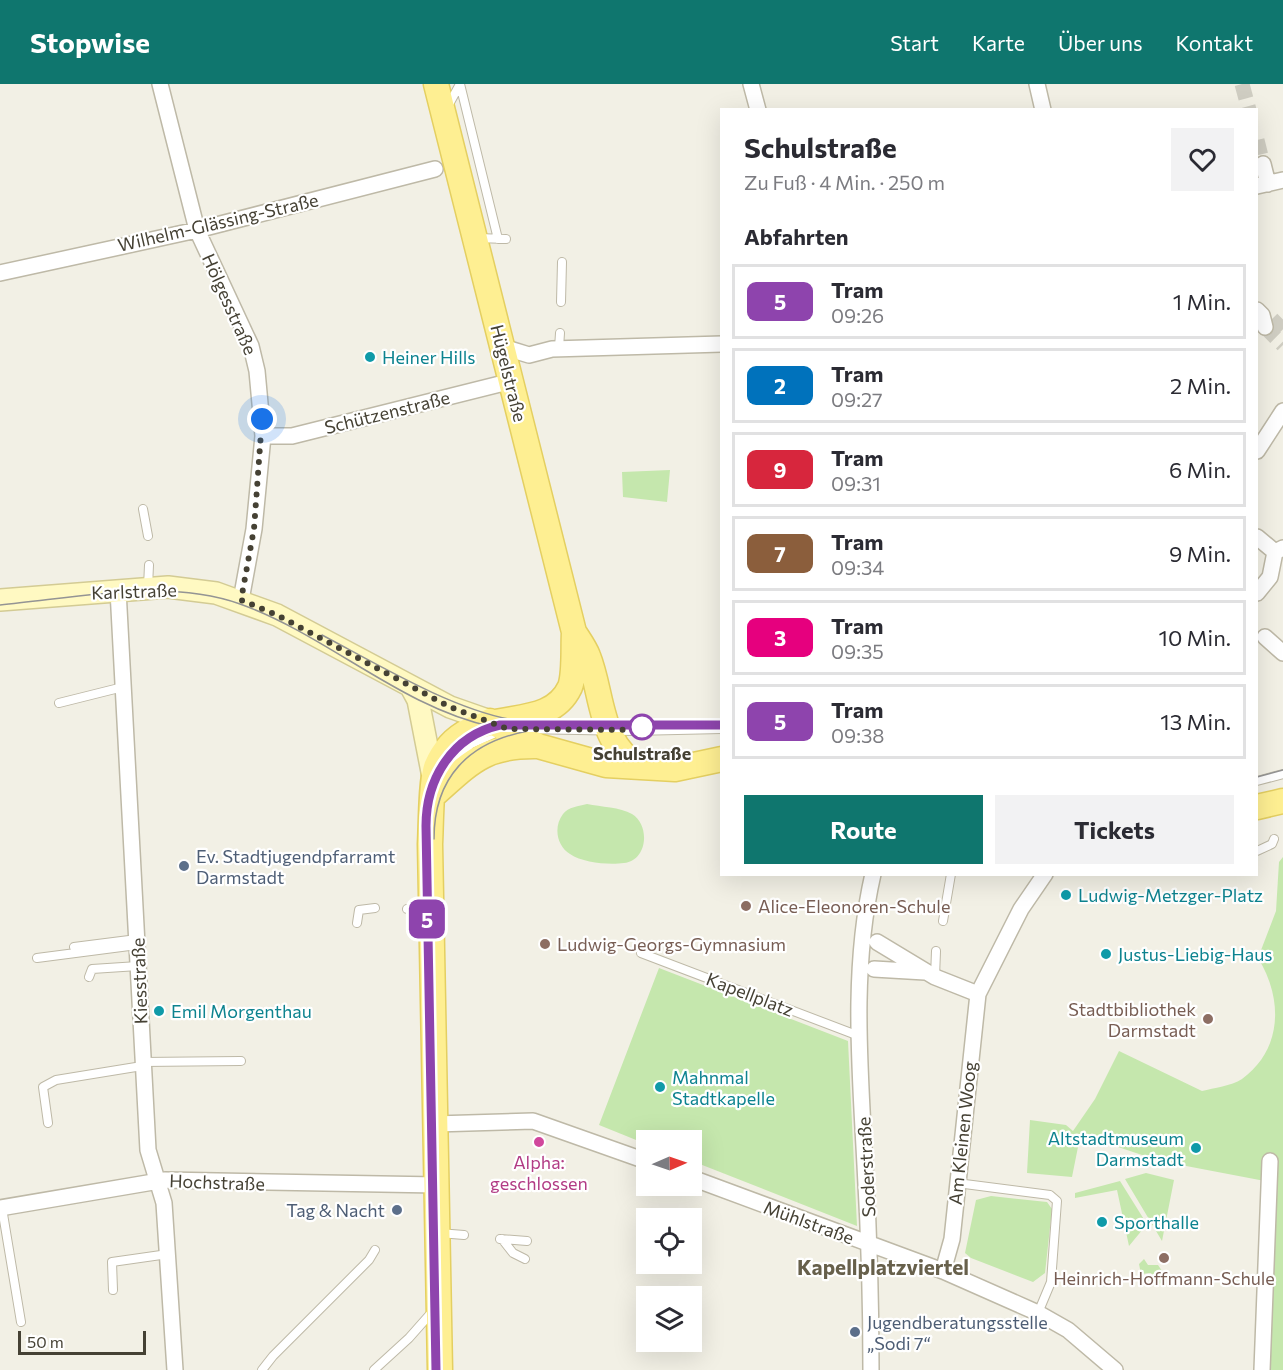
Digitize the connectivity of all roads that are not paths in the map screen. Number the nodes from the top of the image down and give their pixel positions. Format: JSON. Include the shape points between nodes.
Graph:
{"nodes":[{"id":1,"x":160,"y":84,"type":"edge"},
{"id":2,"x":436,"y":84,"type":"edge"},
{"id":3,"x":460,"y":84,"type":"edge"},
{"id":4,"x":751,"y":84,"type":"edge"},
{"id":5,"x":1036,"y":84,"type":"edge"},
{"id":6,"x":757,"y":108,"type":"edge"},
{"id":7,"x":1042,"y":108,"type":"edge"},
{"id":8,"x":444,"y":115,"type":"junction"},
{"id":9,"x":1263,"y":164,"type":"dead end"},
{"id":10,"x":435,"y":170,"type":"dead end"},
{"id":11,"x":1269,"y":184,"type":"edge"},
{"id":12,"x":197,"y":230,"type":"junction"},
{"id":13,"x":474,"y":237,"type":"junction"},
{"id":14,"x":562,"y":262,"type":"dead end"},
{"id":15,"x":0,"y":273,"type":"edge"},
{"id":16,"x":561,"y":302,"type":"dead end"},
{"id":17,"x":720,"y":344,"type":"edge"},
{"id":18,"x":503,"y":347,"type":"junction"},
{"id":19,"x":512,"y":381,"type":"junction"},
{"id":20,"x":1283,"y":411,"type":"edge"},
{"id":21,"x":262,"y":436,"type":"junction"},
{"id":22,"x":1258,"y":449,"type":"edge"},
{"id":23,"x":143,"y":509,"type":"dead end"},
{"id":24,"x":148,"y":536,"type":"dead end"},
{"id":25,"x":1258,"y":538,"type":"edge"},
{"id":26,"x":1279,"y":550,"type":"edge"},
{"id":27,"x":149,"y":565,"type":"dead end"},
{"id":28,"x":1283,"y":574,"type":"edge"},
{"id":29,"x":148,"y":588,"type":"junction"},
{"id":30,"x":118,"y":590,"type":"junction"},
{"id":31,"x":1258,"y":592,"type":"edge"},
{"id":32,"x":0,"y":600,"type":"edge"},
{"id":33,"x":241,"y":600,"type":"junction"},
{"id":34,"x":574,"y":632,"type":"junction"},
{"id":35,"x":1265,"y":637,"type":"dead end"},
{"id":36,"x":1283,"y":653,"type":"edge"},
{"id":37,"x":123,"y":687,"type":"junction"},
{"id":38,"x":411,"y":687,"type":"junction"},
{"id":39,"x":59,"y":703,"type":"dead end"},
{"id":40,"x":557,"y":704,"type":"joint"},
{"id":41,"x":499,"y":725,"type":"junction"},
{"id":42,"x":720,"y":729,"type":"edge"},
{"id":43,"x":609,"y":730,"type":"junction"},
{"id":44,"x":538,"y":746,"type":"junction"},
{"id":45,"x":720,"y":759,"type":"edge"},
{"id":46,"x":641,"y":767,"type":"junction"},
{"id":47,"x":1283,"y":774,"type":"edge"},
{"id":48,"x":1258,"y":781,"type":"edge"},
{"id":49,"x":434,"y":786,"type":"junction"},
{"id":50,"x":1283,"y":801,"type":"edge"},
{"id":51,"x":1258,"y":807,"type":"edge"},
{"id":52,"x":1274,"y":839,"type":"dead end"},
{"id":53,"x":1258,"y":851,"type":"edge"},
{"id":54,"x":873,"y":876,"type":"edge"},
{"id":55,"x":951,"y":876,"type":"edge"},
{"id":56,"x":1043,"y":876,"type":"edge"},
{"id":57,"x":375,"y":908,"type":"dead end"},
{"id":58,"x":407,"y":909,"type":"dead end"},
{"id":59,"x":431,"y":911,"type":"junction"},
{"id":60,"x":943,"y":921,"type":"dead end"},
{"id":61,"x":357,"y":923,"type":"dead end"},
{"id":62,"x":137,"y":942,"type":"junction"},
{"id":63,"x":877,"y":942,"type":"dead end"},
{"id":64,"x":74,"y":947,"type":"dead end"},
{"id":65,"x":936,"y":951,"type":"dead end"},
{"id":66,"x":641,"y":952,"type":"dead end"},
{"id":67,"x":37,"y":958,"type":"dead end"},
{"id":68,"x":138,"y":966,"type":"junction"},
{"id":69,"x":874,"y":969,"type":"dead end"},
{"id":70,"x":931,"y":974,"type":"junction"},
{"id":71,"x":89,"y":977,"type":"dead end"},
{"id":72,"x":978,"y":994,"type":"junction"},
{"id":73,"x":859,"y":1036,"type":"junction"},
{"id":74,"x":242,"y":1061,"type":"dead end"},
{"id":75,"x":142,"y":1064,"type":"junction"},
{"id":76,"x":48,"y":1122,"type":"dead end"},
{"id":77,"x":435,"y":1124,"type":"junction"},
{"id":78,"x":636,"y":1157,"type":"edge"},
{"id":79,"x":1270,"y":1161,"type":"dead end"},
{"id":80,"x":157,"y":1180,"type":"junction"},
{"id":81,"x":702,"y":1182,"type":"edge"},
{"id":82,"x":957,"y":1183,"type":"junction"},
{"id":83,"x":437,"y":1185,"type":"junction"},
{"id":84,"x":1,"y":1208,"type":"edge"},
{"id":85,"x":438,"y":1233,"type":"junction"},
{"id":86,"x":464,"y":1235,"type":"dead end"},
{"id":87,"x":527,"y":1241,"type":"dead end"},
{"id":88,"x":870,"y":1244,"type":"junction"},
{"id":89,"x":375,"y":1250,"type":"dead end"},
{"id":90,"x":168,"y":1254,"type":"junction"},
{"id":91,"x":525,"y":1259,"type":"dead end"},
{"id":92,"x":943,"y":1272,"type":"junction"},
{"id":93,"x":112,"y":1290,"type":"dead end"},
{"id":94,"x":439,"y":1304,"type":"junction"},
{"id":95,"x":1038,"y":1313,"type":"junction"},
{"id":96,"x":21,"y":1322,"type":"dead end"},
{"id":97,"x":175,"y":1370,"type":"edge"},
{"id":98,"x":262,"y":1370,"type":"edge"},
{"id":99,"x":374,"y":1370,"type":"edge"},
{"id":100,"x":440,"y":1370,"type":"edge"},
{"id":101,"x":871,"y":1370,"type":"edge"},
{"id":102,"x":1115,"y":1370,"type":"edge"},
{"id":103,"x":1262,"y":1370,"type":"edge"}],
"edges":[{"from":1,"to":12,"type":"street","name":"Hölgesstraße"},
{"from":2,"to":8,"type":"main road","name":"Hügelstraße"},
{"from":3,"to":8,"type":"lane"},
{"from":3,"to":13,"type":"lane","via":[[502,239]]},
{"from":4,"to":6,"type":"street"},
{"from":5,"to":7,"type":"street"},
{"from":8,"to":13,"type":"main road","name":"Hügelstraße"},
{"from":9,"to":11,"type":"street"},
{"from":10,"to":12,"type":"street","name":"Wilhelm-Glässing-Straße"},
{"from":12,"to":15,"type":"street","name":"Wilhelm-Glässing-Straße"},
{"from":12,"to":21,"type":"street","name":"Hölgesstraße","via":[[251,346],[261,401]]},
{"from":13,"to":18,"type":"main road","name":"Hügelstraße"},
{"from":14,"to":16,"type":"lane"},
{"from":17,"to":18,"type":"street","via":[[560,341],[529,355]]},
{"from":18,"to":19,"type":"main road","name":"Hügelstraße"},
{"from":19,"to":21,"type":"street","name":"Schützenstraße","via":[[292,436]]},
{"from":19,"to":34,"type":"main road","name":"Hügelstraße"},
{"from":20,"to":22,"type":"street"},
{"from":21,"to":33,"type":"street","name":"Hölgesstraße","via":[[254,529]]},
{"from":23,"to":24,"type":"lane"},
{"from":25,"to":26,"type":"street"},
{"from":26,"to":28,"type":"street"},
{"from":26,"to":31,"type":"street","via":[[1270,577]]},
{"from":27,"to":29,"type":"lane"},
{"from":29,"to":30,"type":"main road","name":"Karlstraße"},
{"from":29,"to":33,"type":"main road","name":"Karlstraße","via":[[195,590]]},
{"from":30,"to":32,"type":"main road","name":"Karlstraße"},
{"from":30,"to":37,"type":"street","name":"Kiesstraße"},
{"from":33,"to":38,"type":"main road","name":"Karlstraße","via":[[277,615]]},
{"from":34,"to":40,"type":"main road","name":"Hügelstraße","via":[[572,679]]},
{"from":34,"to":43,"type":"main road","name":"Hügelstraße","via":[[588,657]]},
{"from":35,"to":36,"type":"street"},
{"from":37,"to":39,"type":"lane"},
{"from":37,"to":62,"type":"street","name":"Kiesstraße"},
{"from":38,"to":41,"type":"main road","name":"Karlstraße"},
{"from":38,"to":49,"type":"main road","via":[[418,700]]},
{"from":40,"to":41,"type":"main road","name":"Karlstraße"},
{"from":41,"to":43,"type":"lane"},
{"from":41,"to":44,"type":"main road","name":"Karlstraße"},
{"from":41,"to":49,"type":"main road","via":[[466,730],[455,740],[440,760]]},
{"from":42,"to":43,"type":"lane"},
{"from":43,"to":46,"type":"main road","name":"Hügelstraße","via":[[624,754]]},
{"from":44,"to":46,"type":"main road","name":"Karlstraße","via":[[606,765]]},
{"from":44,"to":49,"type":"main road","via":[[496,749]]},
{"from":45,"to":46,"type":"main road","name":"Karlstraße","via":[[675,769]]},
{"from":47,"to":48,"type":"lane"},
{"from":49,"to":59,"type":"main road"},
{"from":50,"to":51,"type":"main road"},
{"from":52,"to":53,"type":"lane"},
{"from":54,"to":73,"type":"street","name":"Soderstraße","via":[[860,948]]},
{"from":55,"to":60,"type":"lane"},
{"from":56,"to":72,"type":"street","via":[[1021,909]]},
{"from":57,"to":61,"type":"lane","via":[[359,910]]},
{"from":58,"to":59,"type":"lane"},
{"from":59,"to":77,"type":"main road"},
{"from":62,"to":64,"type":"lane"},
{"from":62,"to":67,"type":"lane"},
{"from":62,"to":68,"type":"street","name":"Kiesstraße"},
{"from":63,"to":70,"type":"street"},
{"from":65,"to":70,"type":"lane"},
{"from":66,"to":73,"type":"lane","name":"Kapellplatz"},
{"from":68,"to":71,"type":"lane","via":[[92,969]]},
{"from":68,"to":75,"type":"street","name":"Kiesstraße"},
{"from":69,"to":70,"type":"street"},
{"from":70,"to":72,"type":"street"},
{"from":72,"to":82,"type":"street","name":"Am Kleinen Woog"},
{"from":73,"to":88,"type":"street","name":"Soderstraße"},
{"from":74,"to":75,"type":"lane"},
{"from":75,"to":76,"type":"lane","via":[[56,1080],[43,1087]]},
{"from":75,"to":80,"type":"street","name":"Kiesstraße","via":[[148,1150]]},
{"from":77,"to":78,"type":"street","via":[[533,1121]]},
{"from":77,"to":83,"type":"main road"},
{"from":79,"to":103,"type":"street"},
{"from":80,"to":83,"type":"street","name":"Hochstraße"},
{"from":80,"to":84,"type":"street","name":"Hochstraße"},
{"from":80,"to":90,"type":"street","name":"Kiesstraße","via":[[164,1203]]},
{"from":81,"to":88,"type":"street","name":"Mühlstraße"},
{"from":82,"to":92,"type":"street","name":"Am Kleinen Woog","via":[[951,1247]]},
{"from":82,"to":95,"type":"lane","via":[[1050,1196],[1057,1201],[1051,1282]]},
{"from":83,"to":85,"type":"main road"},
{"from":84,"to":96,"type":"lane"},
{"from":85,"to":86,"type":"lane"},
{"from":85,"to":94,"type":"main road"},
{"from":87,"to":91,"type":"lane","via":[[500,1239]]},
{"from":88,"to":92,"type":"street","name":"Mühlstraße"},
{"from":88,"to":101,"type":"street","name":"Soderstraße"},
{"from":89,"to":98,"type":"lane"},
{"from":90,"to":93,"type":"lane","via":[[112,1262]]},
{"from":90,"to":97,"type":"street","name":"Kiesstraße"},
{"from":92,"to":95,"type":"street","name":"Mühlstraße"},
{"from":94,"to":99,"type":"lane"},
{"from":94,"to":100,"type":"main road"},
{"from":95,"to":102,"type":"street","name":"Mühlstraße","via":[[1068,1330]]}]}
